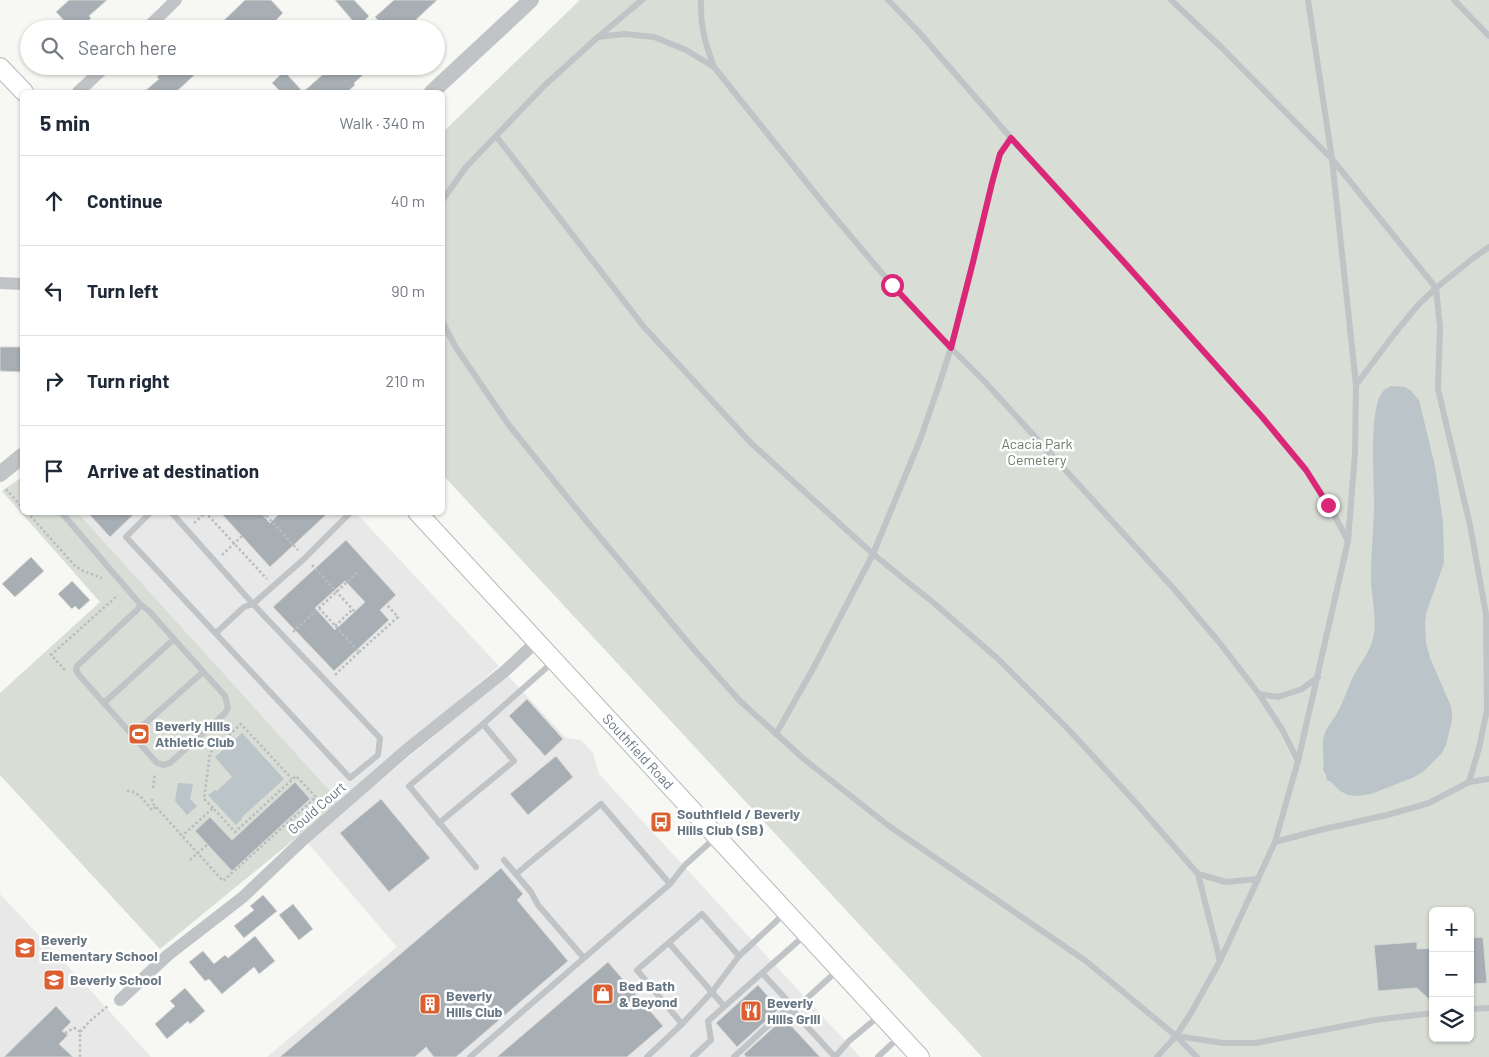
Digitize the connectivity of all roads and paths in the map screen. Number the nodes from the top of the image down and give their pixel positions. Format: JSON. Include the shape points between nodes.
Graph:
{"nodes":[{"id":1,"x":176,"y":0,"type":"edge"},
{"id":2,"x":531,"y":0,"type":"edge"},
{"id":3,"x":642,"y":0,"type":"edge"},
{"id":4,"x":701,"y":0,"type":"edge"},
{"id":5,"x":888,"y":0,"type":"edge"},
{"id":6,"x":1171,"y":0,"type":"edge"},
{"id":7,"x":1308,"y":0,"type":"edge"},
{"id":8,"x":1454,"y":0,"type":"edge"},
{"id":9,"x":155,"y":20,"type":"edge"},
{"id":10,"x":598,"y":36,"type":"junction"},
{"id":11,"x":1489,"y":36,"type":"edge"},
{"id":12,"x":0,"y":67,"type":"edge"},
{"id":13,"x":714,"y":67,"type":"junction"},
{"id":14,"x":96,"y":75,"type":"edge"},
{"id":15,"x":22,"y":90,"type":"edge"},
{"id":16,"x":80,"y":90,"type":"edge"},
{"id":17,"x":434,"y":90,"type":"edge"},
{"id":18,"x":496,"y":136,"type":"junction"},
{"id":19,"x":1011,"y":138,"type":"junction"},
{"id":20,"x":1332,"y":159,"type":"junction"},
{"id":21,"x":445,"y":197,"type":"edge"},
{"id":22,"x":1489,"y":247,"type":"edge"},
{"id":23,"x":0,"y":283,"type":"edge"},
{"id":24,"x":20,"y":284,"type":"edge"},
{"id":25,"x":1436,"y":288,"type":"junction"},
{"id":26,"x":445,"y":327,"type":"edge"},
{"id":27,"x":951,"y":348,"type":"junction"},
{"id":28,"x":1356,"y":385,"type":"junction"},
{"id":29,"x":20,"y":462,"type":"edge"},
{"id":30,"x":1,"y":479,"type":"edge"},
{"id":31,"x":20,"y":504,"type":"edge"},
{"id":32,"x":64,"y":515,"type":"edge"},
{"id":33,"x":148,"y":515,"type":"edge"},
{"id":34,"x":174,"y":515,"type":"edge"},
{"id":35,"x":204,"y":515,"type":"edge"},
{"id":36,"x":208,"y":515,"type":"edge"},
{"id":37,"x":348,"y":515,"type":"edge"},
{"id":38,"x":420,"y":515,"type":"edge"},
{"id":39,"x":187,"y":530,"type":"junction"},
{"id":40,"x":242,"y":536,"type":"dead end"},
{"id":41,"x":1348,"y":540,"type":"junction"},
{"id":42,"x":234,"y":544,"type":"junction"},
{"id":43,"x":873,"y":554,"type":"junction"},
{"id":44,"x":216,"y":562,"type":"junction"},
{"id":45,"x":358,"y":572,"type":"dead end"},
{"id":46,"x":273,"y":586,"type":"junction"},
{"id":47,"x":140,"y":604,"type":"junction"},
{"id":48,"x":253,"y":604,"type":"junction"},
{"id":49,"x":386,"y":604,"type":"dead end"},
{"id":50,"x":318,"y":608,"type":"junction"},
{"id":51,"x":353,"y":609,"type":"dead end"},
{"id":52,"x":1488,"y":614,"type":"edge"},
{"id":53,"x":335,"y":626,"type":"junction"},
{"id":54,"x":216,"y":633,"type":"junction"},
{"id":55,"x":286,"y":638,"type":"junction"},
{"id":56,"x":174,"y":639,"type":"junction"},
{"id":57,"x":536,"y":642,"type":"junction"},
{"id":58,"x":360,"y":652,"type":"junction"},
{"id":59,"x":554,"y":661,"type":"junction"},
{"id":60,"x":203,"y":672,"type":"junction"},
{"id":61,"x":1318,"y":677,"type":"junction"},
{"id":62,"x":327,"y":682,"type":"junction"},
{"id":63,"x":1259,"y":694,"type":"junction"},
{"id":64,"x":104,"y":703,"type":"junction"},
{"id":65,"x":483,"y":724,"type":"junction"},
{"id":66,"x":776,"y":734,"type":"junction"},
{"id":67,"x":132,"y":735,"type":"junction"},
{"id":68,"x":1298,"y":761,"type":"junction"},
{"id":69,"x":292,"y":779,"type":"junction"},
{"id":70,"x":1489,"y":779,"type":"edge"},
{"id":71,"x":1469,"y":782,"type":"junction"},
{"id":72,"x":127,"y":791,"type":"dead end"},
{"id":73,"x":152,"y":799,"type":"dead end"},
{"id":74,"x":156,"y":807,"type":"junction"},
{"id":75,"x":213,"y":808,"type":"junction"},
{"id":76,"x":439,"y":823,"type":"junction"},
{"id":77,"x":182,"y":836,"type":"junction"},
{"id":78,"x":717,"y":836,"type":"junction"},
{"id":79,"x":1275,"y":842,"type":"junction"},
{"id":80,"x":208,"y":844,"type":"dead end"},
{"id":81,"x":198,"y":853,"type":"junction"},
{"id":82,"x":190,"y":860,"type":"dead end"},
{"id":83,"x":504,"y":860,"type":"dead end"},
{"id":84,"x":476,"y":868,"type":"dead end"},
{"id":85,"x":516,"y":874,"type":"junction"},
{"id":86,"x":1198,"y":874,"type":"junction"},
{"id":87,"x":1258,"y":879,"type":"junction"},
{"id":88,"x":670,"y":884,"type":"junction"},
{"id":89,"x":786,"y":912,"type":"junction"},
{"id":90,"x":806,"y":934,"type":"junction"},
{"id":91,"x":669,"y":943,"type":"junction"},
{"id":92,"x":739,"y":956,"type":"junction"},
{"id":93,"x":584,"y":958,"type":"junction"},
{"id":94,"x":1220,"y":961,"type":"junction"},
{"id":95,"x":839,"y":969,"type":"junction"},
{"id":96,"x":762,"y":973,"type":"junction"},
{"id":97,"x":712,"y":992,"type":"junction"},
{"id":98,"x":120,"y":1000,"type":"joint"},
{"id":99,"x":724,"y":1006,"type":"junction"},
{"id":100,"x":1489,"y":1008,"type":"edge"},
{"id":101,"x":1474,"y":1009,"type":"edge"},
{"id":102,"x":793,"y":1010,"type":"junction"},
{"id":103,"x":1429,"y":1013,"type":"edge"},
{"id":104,"x":880,"y":1015,"type":"junction"},
{"id":105,"x":682,"y":1024,"type":"junction"},
{"id":106,"x":80,"y":1032,"type":"junction"},
{"id":107,"x":65,"y":1033,"type":"dead end"},
{"id":108,"x":900,"y":1036,"type":"junction"},
{"id":109,"x":1176,"y":1036,"type":"junction"},
{"id":110,"x":80,"y":1057,"type":"edge"},
{"id":111,"x":470,"y":1057,"type":"edge"},
{"id":112,"x":647,"y":1057,"type":"edge"},
{"id":113,"x":693,"y":1057,"type":"edge"},
{"id":114,"x":734,"y":1057,"type":"edge"},
{"id":115,"x":878,"y":1057,"type":"edge"},
{"id":116,"x":920,"y":1057,"type":"edge"},
{"id":117,"x":1157,"y":1057,"type":"edge"},
{"id":118,"x":1198,"y":1057,"type":"edge"}],
"edges":[{"from":1,"to":9,"type":"street"},
{"from":2,"to":17,"type":"street"},
{"from":3,"to":10,"type":"lane"},
{"from":4,"to":13,"type":"lane","via":[[704,42]]},
{"from":5,"to":19,"type":"lane"},
{"from":6,"to":20,"type":"lane"},
{"from":7,"to":20,"type":"lane"},
{"from":8,"to":11,"type":"lane"},
{"from":10,"to":13,"type":"lane","via":[[654,37],[686,50]]},
{"from":10,"to":18,"type":"lane"},
{"from":12,"to":15,"type":"main road"},
{"from":13,"to":27,"type":"lane","via":[[859,246]]},
{"from":14,"to":16,"type":"street"},
{"from":18,"to":21,"type":"lane","via":[[466,167]]},
{"from":18,"to":43,"type":"lane","via":[[644,328],[751,443]]},
{"from":19,"to":27,"type":"lane","via":[[1000,154]]},
{"from":19,"to":41,"type":"lane","via":[[1281,439],[1306,470]]},
{"from":20,"to":25,"type":"lane"},
{"from":20,"to":28,"type":"lane"},
{"from":22,"to":25,"type":"lane"},
{"from":23,"to":24,"type":"street"},
{"from":25,"to":28,"type":"lane","via":[[1418,305]]},
{"from":25,"to":52,"type":"lane","via":[[1440,327],[1438,389]]},
{"from":26,"to":66,"type":"lane","via":[[508,424],[690,645]]},
{"from":27,"to":43,"type":"lane","via":[[920,440]]},
{"from":27,"to":63,"type":"lane","via":[[1174,589]]},
{"from":28,"to":41,"type":"lane"},
{"from":29,"to":30,"type":"street"},
{"from":30,"to":31,"type":"path"},
{"from":32,"to":47,"type":"lane"},
{"from":33,"to":54,"type":"lane","via":[[126,537]]},
{"from":34,"to":39,"type":"lane"},
{"from":35,"to":39,"type":"path"},
{"from":36,"to":42,"type":"path"},
{"from":37,"to":46,"type":"lane"},
{"from":38,"to":57,"type":"main road","name":"Southfield Road"},
{"from":39,"to":44,"type":"lane"},
{"from":40,"to":42,"type":"path"},
{"from":41,"to":61,"type":"lane"},
{"from":42,"to":44,"type":"path"},
{"from":42,"to":46,"type":"path"},
{"from":43,"to":66,"type":"lane"},
{"from":43,"to":86,"type":"lane","via":[[936,604],[1010,671],[1075,736]]},
{"from":44,"to":48,"type":"lane"},
{"from":45,"to":50,"type":"path"},
{"from":46,"to":48,"type":"lane"},
{"from":47,"to":56,"type":"lane"},
{"from":47,"to":64,"type":"lane","via":[[77,666],[79,675]]},
{"from":48,"to":54,"type":"lane","via":[[244,607]]},
{"from":48,"to":55,"type":"lane"},
{"from":49,"to":58,"type":"path","via":[[398,617]]},
{"from":50,"to":53,"type":"path"},
{"from":50,"to":55,"type":"path"},
{"from":51,"to":53,"type":"path"},
{"from":52,"to":71,"type":"lane","via":[[1487,710]]},
{"from":53,"to":58,"type":"path"},
{"from":54,"to":62,"type":"lane","via":[[350,778],[378,755],[380,738]]},
{"from":55,"to":62,"type":"lane"},
{"from":56,"to":60,"type":"lane"},
{"from":56,"to":64,"type":"lane"},
{"from":57,"to":59,"type":"main road","name":"Southfield Road"},
{"from":57,"to":98,"type":"street","name":"Gould Court","via":[[405,751],[248,892],[168,955]]},
{"from":58,"to":62,"type":"path"},
{"from":59,"to":65,"type":"lane"},
{"from":59,"to":78,"type":"main road","name":"Southfield Road"},
{"from":60,"to":67,"type":"lane"},
{"from":60,"to":67,"type":"lane","via":[[225,696],[228,708],[177,757],[170,763],[157,763]]},
{"from":61,"to":63,"type":"lane","via":[[1302,689],[1278,696]]},
{"from":61,"to":68,"type":"lane"},
{"from":63,"to":68,"type":"lane"},
{"from":64,"to":67,"type":"lane"},
{"from":65,"to":76,"type":"lane","via":[[409,786]]},
{"from":65,"to":76,"type":"lane","via":[[514,761]]},
{"from":66,"to":109,"type":"lane","via":[[889,826],[1086,961]]},
{"from":68,"to":79,"type":"lane"},
{"from":69,"to":75,"type":"path","via":[[235,832]]},
{"from":69,"to":75,"type":"path","via":[[241,724],[210,753],[204,799]]},
{"from":69,"to":81,"type":"path","via":[[296,776],[316,797],[223,881]]},
{"from":70,"to":71,"type":"lane"},
{"from":71,"to":79,"type":"lane","via":[[1429,803]]},
{"from":72,"to":74,"type":"path","via":[[138,794],[152,810]]},
{"from":73,"to":74,"type":"path"},
{"from":74,"to":77,"type":"path"},
{"from":75,"to":77,"type":"path"},
{"from":76,"to":84,"type":"lane"},
{"from":77,"to":81,"type":"path"},
{"from":78,"to":88,"type":"lane","via":[[685,864]]},
{"from":78,"to":89,"type":"main road","name":"Southfield Road"},
{"from":79,"to":87,"type":"lane"},
{"from":80,"to":81,"type":"path"},
{"from":81,"to":82,"type":"path"},
{"from":83,"to":85,"type":"lane"},
{"from":85,"to":88,"type":"lane","via":[[601,804]]},
{"from":85,"to":93,"type":"lane"},
{"from":86,"to":87,"type":"lane","via":[[1226,882]]},
{"from":86,"to":94,"type":"lane"},
{"from":87,"to":94,"type":"lane"},
{"from":88,"to":93,"type":"lane"},
{"from":89,"to":90,"type":"main road","name":"Southfield Road"},
{"from":89,"to":92,"type":"lane"},
{"from":90,"to":95,"type":"main road","name":"Southfield Road"},
{"from":90,"to":96,"type":"lane"},
{"from":91,"to":92,"type":"lane","via":[[702,914]]},
{"from":91,"to":97,"type":"lane"},
{"from":91,"to":105,"type":"lane","via":[[637,970]]},
{"from":92,"to":97,"type":"lane"},
{"from":93,"to":111,"type":"lane"},
{"from":94,"to":109,"type":"lane"},
{"from":95,"to":102,"type":"lane"},
{"from":95,"to":104,"type":"main road","name":"Southfield Road"},
{"from":96,"to":99,"type":"lane"},
{"from":96,"to":102,"type":"lane"},
{"from":97,"to":99,"type":"lane"},
{"from":97,"to":105,"type":"lane"},
{"from":98,"to":106,"type":"path","via":[[105,1008]]},
{"from":99,"to":113,"type":"lane","via":[[708,1022],[711,1040]]},
{"from":100,"to":101,"type":"lane"},
{"from":102,"to":104,"type":"lane","via":[[835,1057]]},
{"from":102,"to":114,"type":"lane","via":[[785,1010]]},
{"from":103,"to":109,"type":"lane","via":[[1256,1043],[1223,1043]]},
{"from":104,"to":108,"type":"main road","name":"Southfield Road"},
{"from":105,"to":112,"type":"lane"},
{"from":106,"to":107,"type":"path","via":[[74,1028]]},
{"from":106,"to":110,"type":"path"},
{"from":108,"to":115,"type":"lane"},
{"from":108,"to":116,"type":"main road","name":"Southfield Road"},
{"from":109,"to":117,"type":"lane"},
{"from":109,"to":118,"type":"lane"}]}
